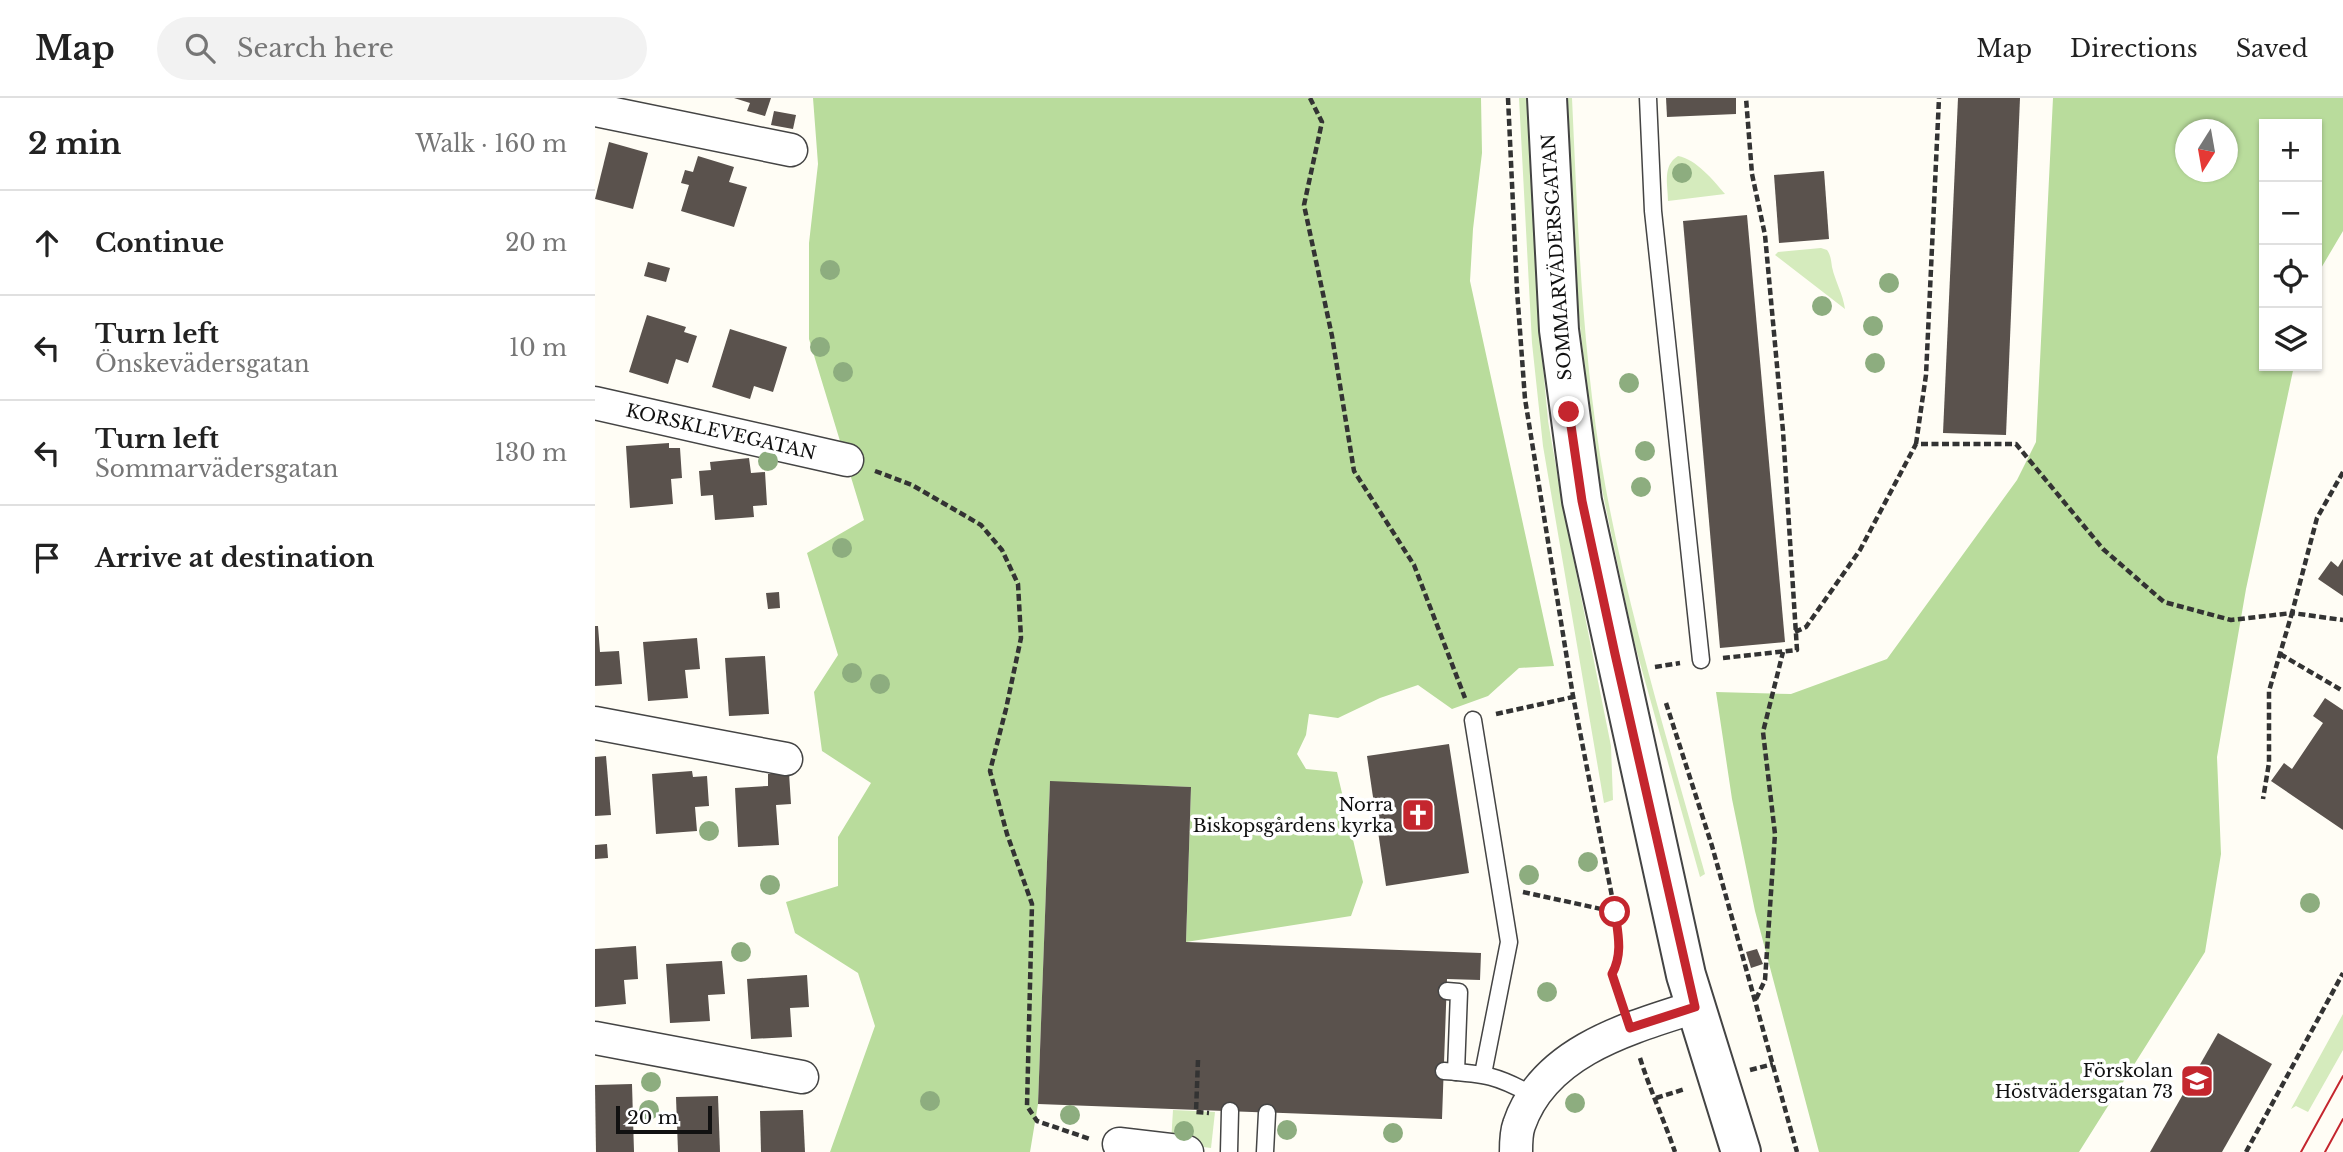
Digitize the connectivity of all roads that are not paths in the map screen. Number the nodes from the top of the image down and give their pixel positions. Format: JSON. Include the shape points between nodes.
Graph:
{"nodes":[{"id":1,"x":1547,"y":98,"type":"edge"},
{"id":2,"x":1648,"y":98,"type":"edge"},
{"id":3,"x":595,"y":110,"type":"edge"},
{"id":4,"x":790,"y":150,"type":"dead end"},
{"id":5,"x":595,"y":403,"type":"edge"},
{"id":6,"x":847,"y":460,"type":"road end"},
{"id":7,"x":1701,"y":660,"type":"dead end"},
{"id":8,"x":1472,"y":720,"type":"road end"},
{"id":9,"x":595,"y":723,"type":"edge"},
{"id":10,"x":786,"y":759,"type":"dead end"},
{"id":11,"x":1447,"y":991,"type":"dead end"},
{"id":12,"x":1695,"y":1007,"type":"junction"},
{"id":13,"x":595,"y":1038,"type":"edge"},
{"id":14,"x":1483,"y":1073,"type":"junction"},
{"id":15,"x":802,"y":1077,"type":"dead end"},
{"id":16,"x":1534,"y":1096,"type":"junction"},
{"id":17,"x":1230,"y":1111,"type":"dead end"},
{"id":18,"x":1267,"y":1113,"type":"dead end"},
{"id":19,"x":1119,"y":1144,"type":"road end"},
{"id":20,"x":1187,"y":1152,"type":"edge"},
{"id":21,"x":1229,"y":1152,"type":"edge"},
{"id":22,"x":1265,"y":1152,"type":"edge"},
{"id":23,"x":1516,"y":1152,"type":"edge"},
{"id":24,"x":1741,"y":1152,"type":"edge"}],
"edges":[{"from":1,"to":12,"type":"street","name":"SOMMARVÄDERSGATAN","via":[[1559,330],[1582,501]]},
{"from":2,"to":7,"type":"lane","via":[[1653,211]]},
{"from":3,"to":4,"type":"street"},
{"from":5,"to":6,"type":"street","name":"KORSKLEVEGATAN"},
{"from":8,"to":14,"type":"lane","via":[[1509,942]]},
{"from":9,"to":10,"type":"street"},
{"from":11,"to":14,"type":"lane","via":[[1459,992],[1450,1072]]},
{"from":12,"to":16,"type":"street","via":[[1599,1041],[1547,1079]]},
{"from":12,"to":24,"type":"street","name":"SOMMARVÄDERSGATAN"},
{"from":13,"to":15,"type":"street"},
{"from":14,"to":16,"type":"lane"},
{"from":16,"to":23,"type":"street","via":[[1518,1126]]},
{"from":17,"to":21,"type":"lane"},
{"from":18,"to":22,"type":"lane"},
{"from":19,"to":20,"type":"street"}]}
